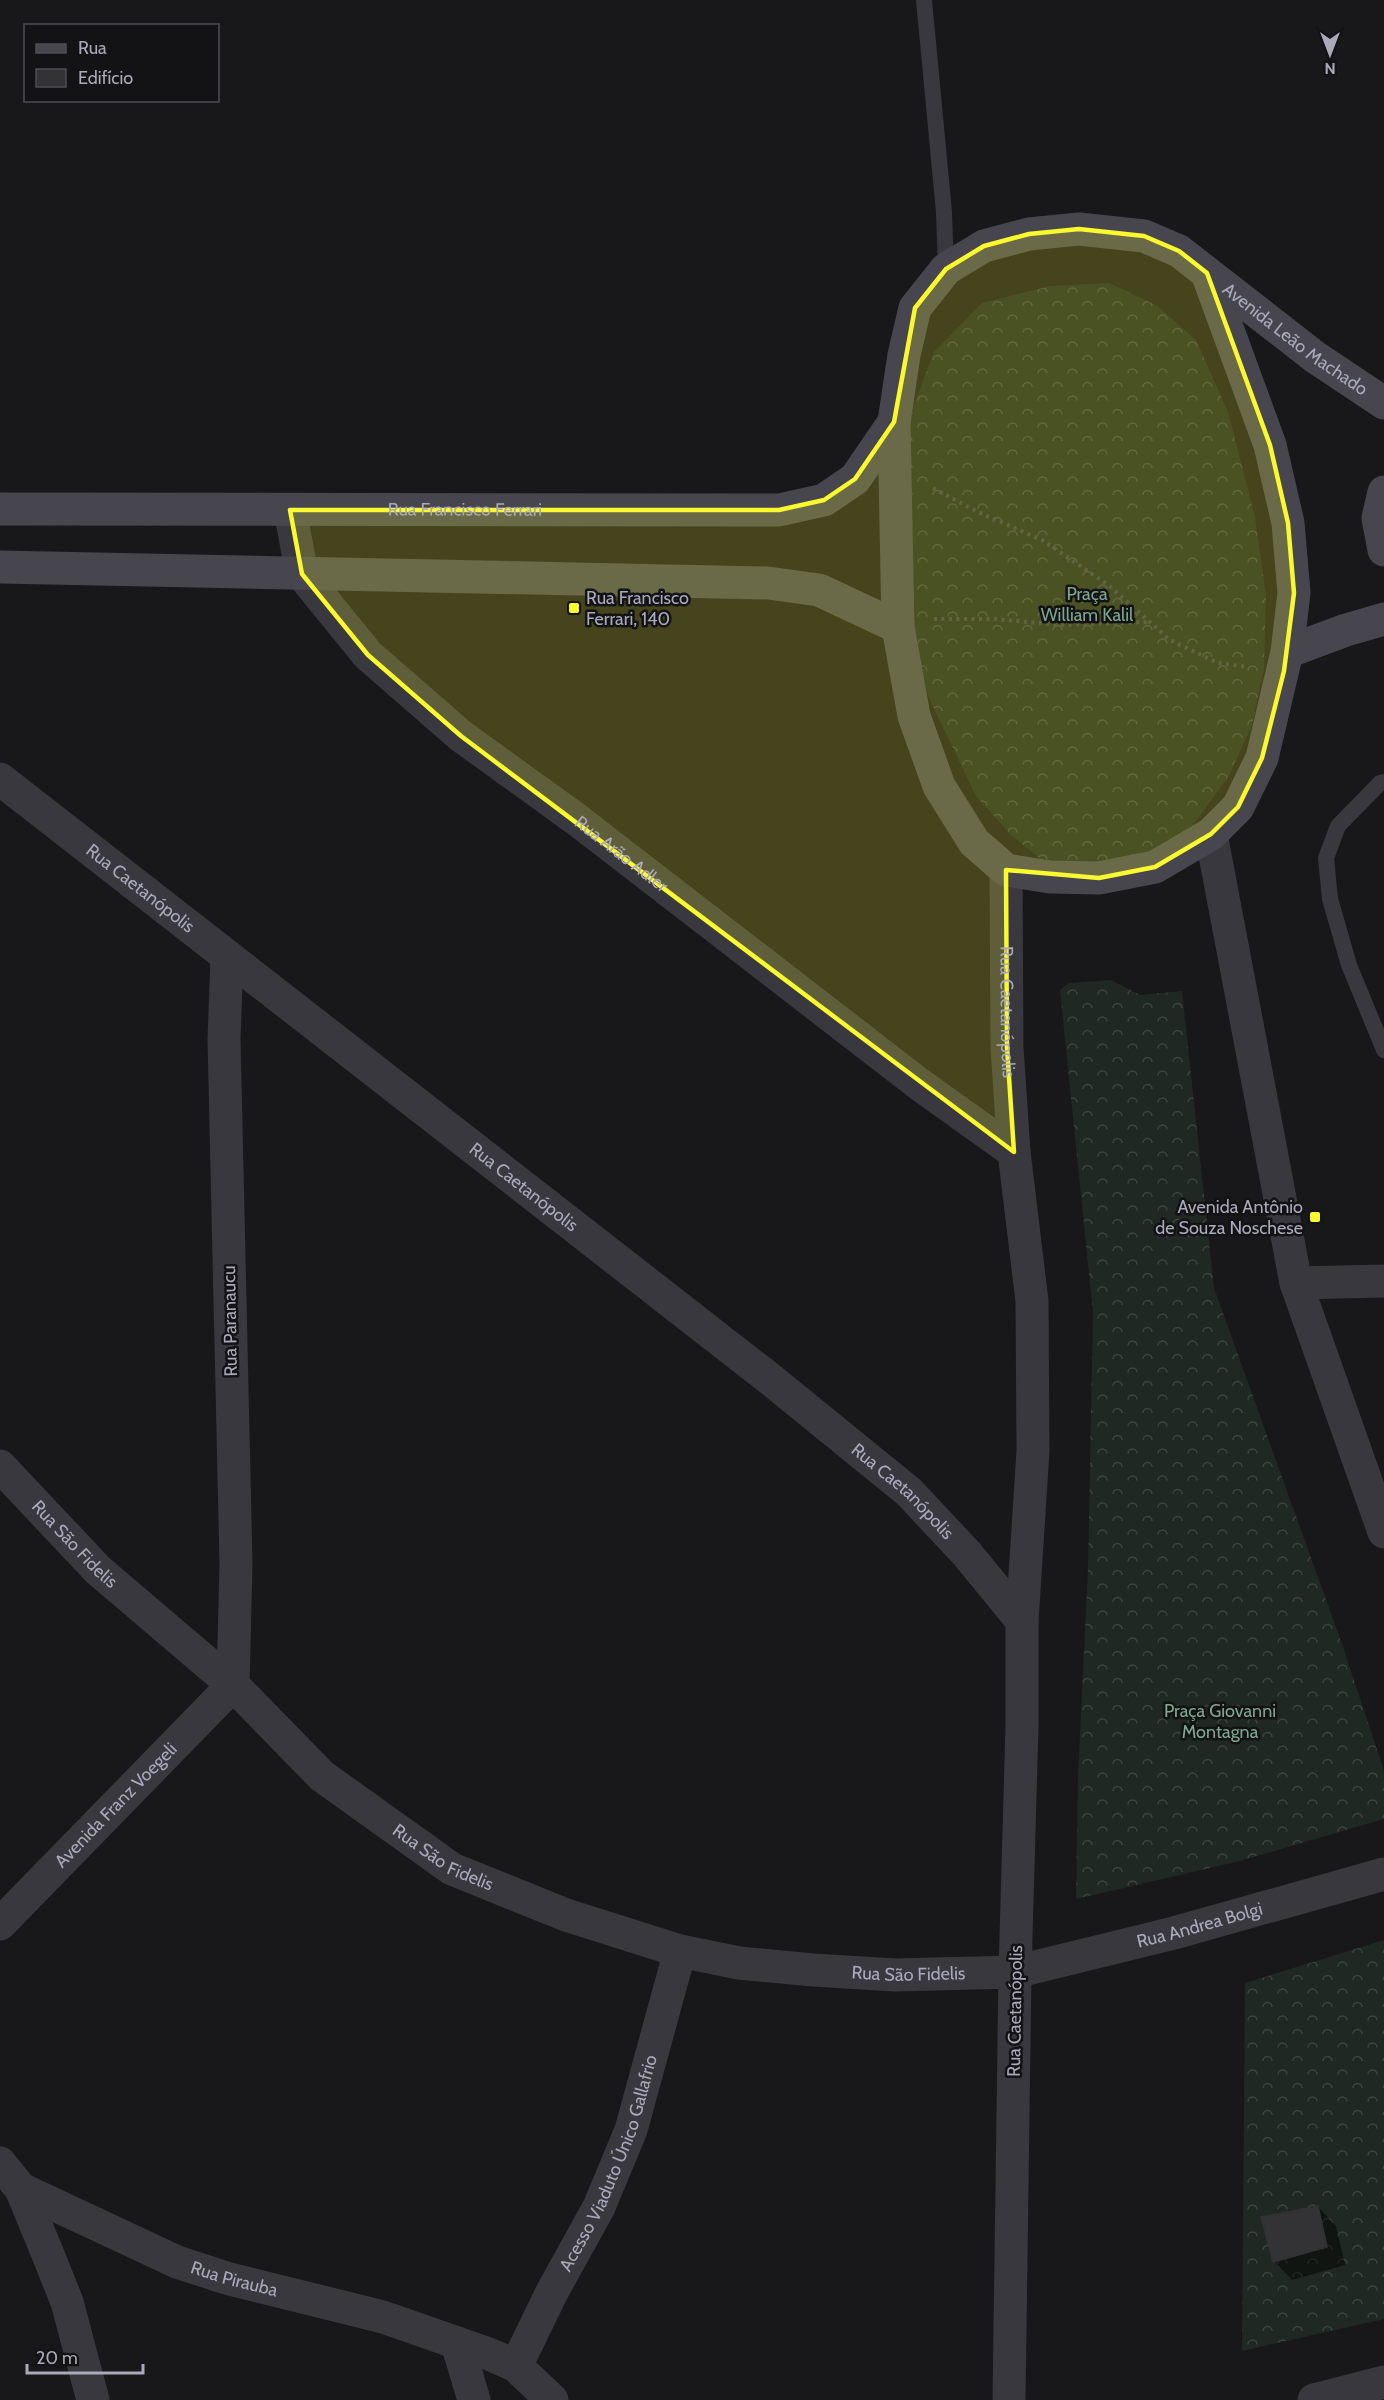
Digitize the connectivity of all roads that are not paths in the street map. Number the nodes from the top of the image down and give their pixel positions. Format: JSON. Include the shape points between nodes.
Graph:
{"nodes":[{"id":1,"x":924,"y":0,"type":"edge"},
{"id":2,"x":946,"y":269,"type":"junction"},
{"id":3,"x":1206,"y":273,"type":"junction"},
{"id":4,"x":1384,"y":404,"type":"edge"},
{"id":5,"x":894,"y":422,"type":"junction"},
{"id":6,"x":1384,"y":492,"type":"edge"},
{"id":7,"x":0,"y":509,"type":"edge"},
{"id":8,"x":290,"y":510,"type":"junction"},
{"id":9,"x":1384,"y":550,"type":"edge"},
{"id":10,"x":0,"y":567,"type":"edge"},
{"id":11,"x":302,"y":574,"type":"junction"},
{"id":12,"x":1384,"y":619,"type":"edge"},
{"id":13,"x":898,"y":627,"type":"junction"},
{"id":14,"x":1286,"y":662,"type":"junction"},
{"id":15,"x":0,"y":779,"type":"edge"},
{"id":16,"x":1384,"y":782,"type":"edge"},
{"id":17,"x":1211,"y":834,"type":"junction"},
{"id":18,"x":1006,"y":870,"type":"junction"},
{"id":19,"x":227,"y":958,"type":"junction"},
{"id":20,"x":1384,"y":1050,"type":"edge"},
{"id":21,"x":1014,"y":1152,"type":"junction"},
{"id":22,"x":1384,"y":1281,"type":"edge"},
{"id":23,"x":1296,"y":1283,"type":"junction"},
{"id":24,"x":0,"y":1466,"type":"edge"},
{"id":25,"x":1384,"y":1532,"type":"edge"},
{"id":26,"x":1022,"y":1621,"type":"junction"},
{"id":27,"x":233,"y":1685,"type":"junction"},
{"id":28,"x":1384,"y":1874,"type":"edge"},
{"id":29,"x":0,"y":1924,"type":"edge"},
{"id":30,"x":680,"y":1951,"type":"junction"},
{"id":31,"x":1015,"y":1972,"type":"junction"},
{"id":32,"x":0,"y":2163,"type":"edge"},
{"id":33,"x":21,"y":2188,"type":"junction"},
{"id":34,"x":457,"y":2343,"type":"junction"},
{"id":35,"x":516,"y":2366,"type":"junction"},
{"id":36,"x":1384,"y":2382,"type":"edge"},
{"id":37,"x":93,"y":2400,"type":"edge"},
{"id":38,"x":474,"y":2400,"type":"edge"},
{"id":39,"x":552,"y":2400,"type":"edge"},
{"id":40,"x":1009,"y":2400,"type":"edge"},
{"id":41,"x":1314,"y":2400,"type":"edge"}],
"edges":[{"from":1,"to":2,"type":"lane","via":[[945,212]]},
{"from":2,"to":3,"type":"main road","via":[[984,246],[1029,234],[1079,229],[1144,236],[1179,251]]},
{"from":2,"to":5,"type":"main road","via":[[915,308]]},
{"from":3,"to":4,"type":"main road","name":"Avenida Leão Machado","via":[[1314,357]]},
{"from":3,"to":14,"type":"main road","via":[[1270,445],[1288,523],[1294,593]]},
{"from":5,"to":8,"type":"main road","name":"Rua Francisco Ferrari","via":[[855,479],[824,500],[779,510]]},
{"from":5,"to":13,"type":"main road"},
{"from":6,"to":9,"type":"main road","via":[[1378,519]]},
{"from":7,"to":8,"type":"main road","name":"Rua Francisco Ferrari"},
{"from":8,"to":11,"type":"street","name":"Rua Arão Adler"},
{"from":10,"to":11,"type":"main road"},
{"from":11,"to":13,"type":"main road","via":[[768,583],[819,590]]},
{"from":11,"to":21,"type":"street","name":"Rua Arão Adler","via":[[369,656],[461,736]]},
{"from":12,"to":14,"type":"main road","via":[[1346,630]]},
{"from":13,"to":18,"type":"main road","via":[[914,716],[939,786],[974,842]]},
{"from":14,"to":17,"type":"main road","via":[[1262,758],[1238,807]]},
{"from":15,"to":19,"type":"street","name":"Rua Caetanópolis"},
{"from":16,"to":20,"type":"lane","via":[[1338,826],[1326,858],[1330,899],[1349,965]]},
{"from":17,"to":18,"type":"main road","via":[[1155,867],[1099,878],[1050,877]]},
{"from":17,"to":23,"type":"street"},
{"from":18,"to":21,"type":"street","name":"Rua Caetanópolis","via":[[1007,1047]]},
{"from":19,"to":26,"type":"street","name":"Rua Caetanópolis","via":[[770,1379],[909,1492]]},
{"from":19,"to":27,"type":"street","name":"Rua Paranaucu","via":[[224,1039],[236,1551]]},
{"from":21,"to":26,"type":"street","name":"Rua Caetanópolis","via":[[1032,1301],[1033,1451]]},
{"from":22,"to":23,"type":"street"},
{"from":23,"to":25,"type":"street"},
{"from":24,"to":27,"type":"street","name":"Rua São Fidelis","via":[[98,1570]]},
{"from":26,"to":31,"type":"street","name":"Rua Caetanópolis"},
{"from":27,"to":29,"type":"street","name":"Avenida Franz Voegeli"},
{"from":27,"to":30,"type":"street","name":"Rua São Fidelis","via":[[322,1776],[452,1869],[566,1915]]},
{"from":28,"to":31,"type":"street","name":"Rua Andrea Bolgi","via":[[1174,1933]]},
{"from":30,"to":31,"type":"street","name":"Rua São Fidelis","via":[[739,1963],[813,1970],[895,1975]]},
{"from":30,"to":35,"type":"street","name":"Acesso Viaduto Único Gallafrio","via":[[631,2130],[599,2207]]},
{"from":31,"to":40,"type":"street","name":"Rua Caetanópolis"},
{"from":32,"to":33,"type":"street"},
{"from":33,"to":34,"type":"street","name":"Rua Pirauba","via":[[177,2262],[383,2317]]},
{"from":33,"to":37,"type":"street","via":[[67,2302]]},
{"from":34,"to":35,"type":"street","name":"Rua Pirauba"},
{"from":34,"to":38,"type":"street"},
{"from":35,"to":39,"type":"street"},
{"from":36,"to":41,"type":"street"}]}
